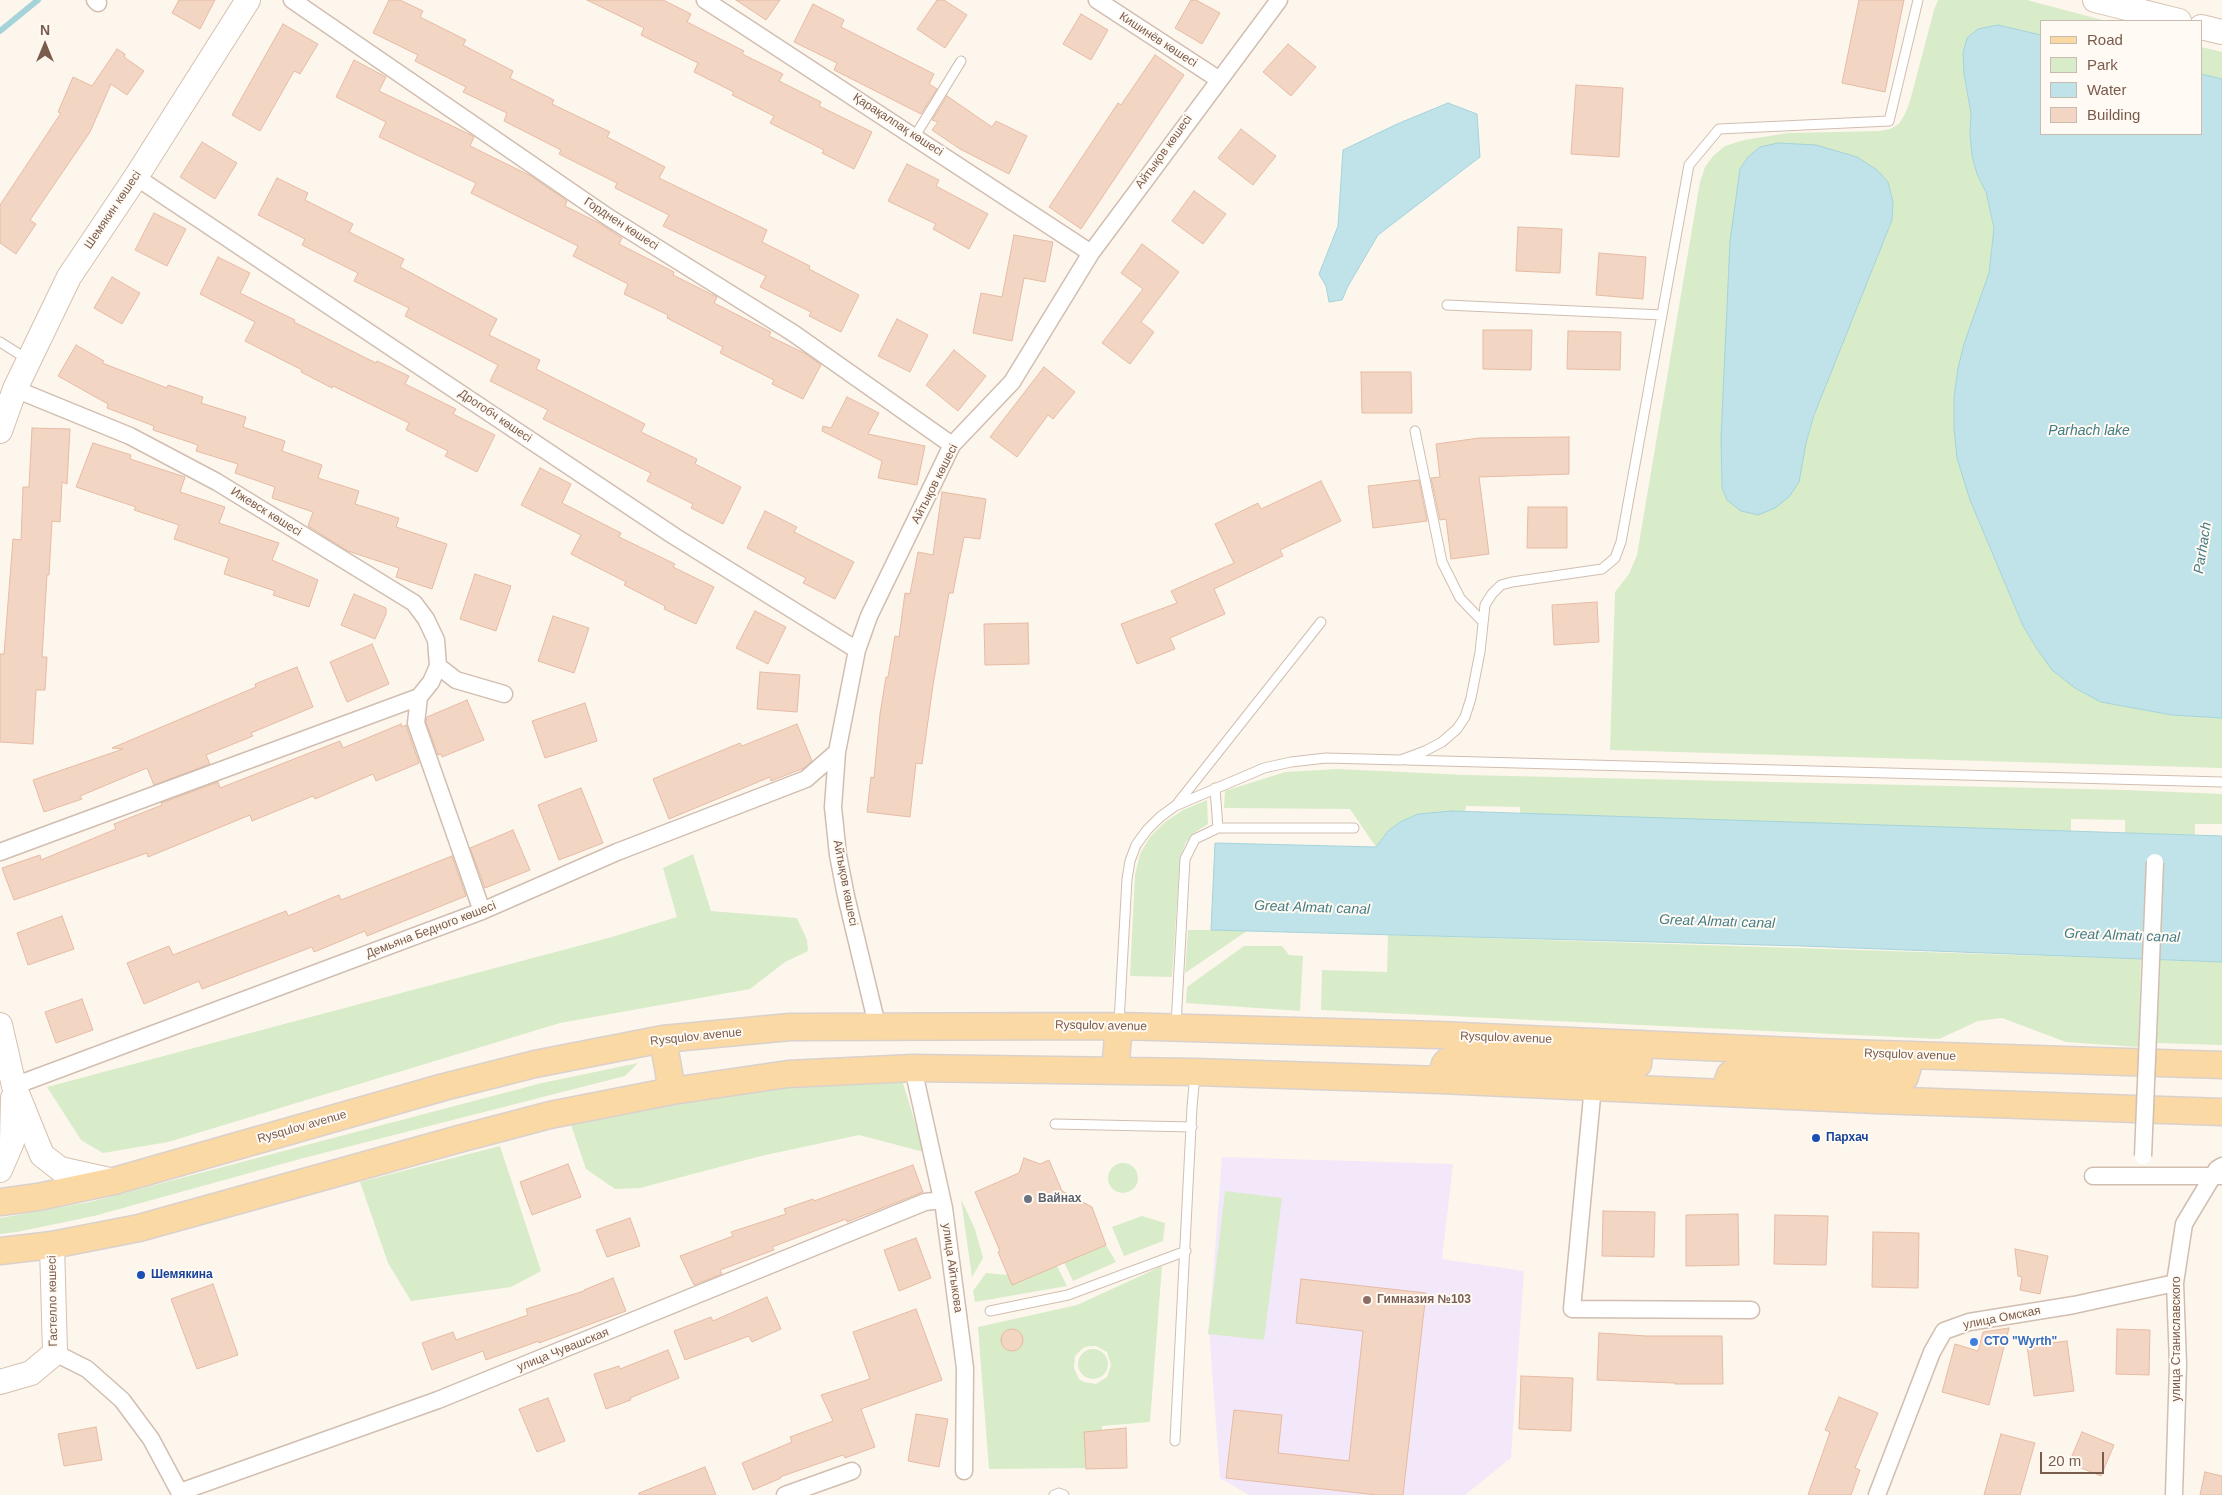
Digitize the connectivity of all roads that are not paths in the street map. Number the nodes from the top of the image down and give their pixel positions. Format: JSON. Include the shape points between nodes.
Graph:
{"nodes":[{"id":1,"x":248,"y":0,"type":"edge"},
{"id":2,"x":292,"y":0,"type":"edge"},
{"id":3,"x":704,"y":0,"type":"edge"},
{"id":4,"x":1098,"y":0,"type":"edge"},
{"id":5,"x":1279,"y":0,"type":"edge"},
{"id":6,"x":1918,"y":0,"type":"edge"},
{"id":7,"x":2095,"y":0,"type":"edge"},
{"id":8,"x":2175,"y":20,"type":"edge"},
{"id":9,"x":2202,"y":27,"type":"edge"},
{"id":10,"x":2222,"y":32,"type":"edge"},
{"id":11,"x":961,"y":61,"type":"dead end"},
{"id":12,"x":1218,"y":79,"type":"junction"},
{"id":13,"x":915,"y":136,"type":"junction"},
{"id":14,"x":136,"y":177,"type":"junction"},
{"id":15,"x":1091,"y":253,"type":"junction"},
{"id":16,"x":1447,"y":305,"type":"dead end"},
{"id":17,"x":1662,"y":315,"type":"junction"},
{"id":18,"x":0,"y":342,"type":"edge"},
{"id":19,"x":29,"y":360,"type":"junction"},
{"id":20,"x":15,"y":389,"type":"junction"},
{"id":21,"x":0,"y":431,"type":"edge"},
{"id":22,"x":1415,"y":431,"type":"dead end"},
{"id":23,"x":952,"y":445,"type":"junction"},
{"id":24,"x":1482,"y":621,"type":"junction"},
{"id":25,"x":1321,"y":622,"type":"dead end"},
{"id":26,"x":857,"y":650,"type":"junction"},
{"id":27,"x":438,"y":666,"type":"junction"},
{"id":28,"x":504,"y":694,"type":"dead end"},
{"id":29,"x":419,"y":697,"type":"junction"},
{"id":30,"x":836,"y":752,"type":"junction"},
{"id":31,"x":1401,"y":760,"type":"junction"},
{"id":32,"x":2222,"y":782,"type":"edge"},
{"id":33,"x":1215,"y":788,"type":"junction"},
{"id":34,"x":1175,"y":806,"type":"junction"},
{"id":35,"x":1218,"y":828,"type":"junction"},
{"id":36,"x":1354,"y":828,"type":"dead end"},
{"id":37,"x":0,"y":852,"type":"edge"},
{"id":38,"x":2155,"y":862,"type":"dead end"},
{"id":39,"x":482,"y":911,"type":"junction"},
{"id":40,"x":0,"y":1025,"type":"edge"},
{"id":41,"x":877,"y":1025,"type":"junction"},
{"id":42,"x":1119,"y":1026,"type":"junction"},
{"id":43,"x":1176,"y":1028,"type":"junction"},
{"id":44,"x":663,"y":1039,"type":"junction"},
{"id":45,"x":1640,"y":1044,"type":"junction"},
{"id":46,"x":1911,"y":1055,"type":"junction"},
{"id":47,"x":2222,"y":1065,"type":"edge"},
{"id":48,"x":912,"y":1068,"type":"junction"},
{"id":49,"x":1115,"y":1071,"type":"junction"},
{"id":50,"x":1196,"y":1072,"type":"junction"},
{"id":51,"x":1440,"y":1080,"type":"junction"},
{"id":52,"x":14,"y":1086,"type":"junction"},
{"id":53,"x":1592,"y":1086,"type":"junction"},
{"id":54,"x":672,"y":1092,"type":"junction"},
{"id":55,"x":1724,"y":1092,"type":"junction"},
{"id":56,"x":2222,"y":1112,"type":"edge"},
{"id":57,"x":1055,"y":1124,"type":"dead end"},
{"id":58,"x":1192,"y":1127,"type":"junction"},
{"id":59,"x":2143,"y":1156,"type":"dead end"},
{"id":60,"x":0,"y":1170,"type":"edge"},
{"id":61,"x":2219,"y":1172,"type":"edge"},
{"id":62,"x":2093,"y":1176,"type":"dead end"},
{"id":63,"x":114,"y":1181,"type":"junction"},
{"id":64,"x":942,"y":1200,"type":"junction"},
{"id":65,"x":0,"y":1202,"type":"edge"},
{"id":66,"x":52,"y":1245,"type":"junction"},
{"id":67,"x":0,"y":1251,"type":"edge"},
{"id":68,"x":1186,"y":1251,"type":"junction"},
{"id":69,"x":2175,"y":1283,"type":"junction"},
{"id":70,"x":1751,"y":1310,"type":"dead end"},
{"id":71,"x":990,"y":1311,"type":"dead end"},
{"id":72,"x":54,"y":1353,"type":"junction"},
{"id":73,"x":0,"y":1382,"type":"edge"},
{"id":74,"x":1175,"y":1441,"type":"dead end"},
{"id":75,"x":852,"y":1471,"type":"dead end"},
{"id":76,"x":964,"y":1471,"type":"dead end"},
{"id":77,"x":180,"y":1494,"type":"edge"},
{"id":78,"x":785,"y":1495,"type":"edge"},
{"id":79,"x":1054,"y":1495,"type":"edge"},
{"id":80,"x":1064,"y":1495,"type":"edge"},
{"id":81,"x":1877,"y":1495,"type":"edge"},
{"id":82,"x":2174,"y":1495,"type":"edge"}],
"edges":[{"from":1,"to":14,"type":"main road","name":"Шемякин көшесі"},
{"from":2,"to":23,"type":"street","name":"Горднен көшесі","via":[[608,217],[793,333]]},
{"from":3,"to":13,"type":"street","name":"Қарақалпақ көшесі"},
{"from":4,"to":12,"type":"street","name":"Кишинёв көшесі"},
{"from":5,"to":12,"type":"street","name":"Айтықов көшесі"},
{"from":6,"to":17,"type":"lane","via":[[1889,121],[1719,129],[1695,158],[1689,166]]},
{"from":7,"to":8,"type":"main road"},
{"from":9,"to":10,"type":"main road"},
{"from":11,"to":13,"type":"lane"},
{"from":12,"to":15,"type":"street","name":"Айтықов көшесі"},
{"from":13,"to":15,"type":"street","name":"Қарақалпақ көшесі"},
{"from":14,"to":19,"type":"main road","name":"Шемякин көшесі","via":[[69,277]]},
{"from":14,"to":26,"type":"street","name":"Дрогобч көшесі","via":[[674,536]]},
{"from":15,"to":23,"type":"street","name":"Айтықов көшесі","via":[[1012,382]]},
{"from":16,"to":17,"type":"lane"},
{"from":17,"to":24,"type":"lane","via":[[1621,542],[1615,558],[1602,569],[1501,585],[1485,605]]},
{"from":18,"to":19,"type":"lane"},
{"from":19,"to":20,"type":"main road","name":"Шемякин көшесі"},
{"from":20,"to":21,"type":"main road","name":"Шемякин көшесі"},
{"from":20,"to":27,"type":"street","name":"Ижевск көшесі","via":[[130,436],[217,482],[414,603],[436,640]]},
{"from":22,"to":24,"type":"lane","via":[[1442,562],[1460,598]]},
{"from":23,"to":26,"type":"street","name":"Айтықов көшесі","via":[[869,616]]},
{"from":24,"to":31,"type":"lane","via":[[1477,677],[1465,717],[1442,742]]},
{"from":25,"to":34,"type":"lane"},
{"from":26,"to":30,"type":"street","name":"Айтықов көшесі"},
{"from":27,"to":28,"type":"street","via":[[456,680]]},
{"from":27,"to":29,"type":"street"},
{"from":29,"to":37,"type":"street"},
{"from":29,"to":39,"type":"street","via":[[416,723]]},
{"from":30,"to":39,"type":"street","name":"Демьяна Бедного көшесі","via":[[806,779],[617,852]]},
{"from":30,"to":41,"type":"street","name":"Айтықов көшесі","via":[[833,807],[838,855]]},
{"from":31,"to":32,"type":"lane"},
{"from":31,"to":33,"type":"lane","via":[[1326,758],[1291,762],[1264,768]]},
{"from":33,"to":34,"type":"lane"},
{"from":33,"to":35,"type":"lane"},
{"from":34,"to":42,"type":"lane","via":[[1147,830],[1136,844],[1130,861]]},
{"from":35,"to":36,"type":"lane"},
{"from":35,"to":43,"type":"lane","via":[[1196,838],[1185,859]]},
{"from":38,"to":59,"type":"street","bridge":true},
{"from":39,"to":52,"type":"street","name":"Демьяна Бедного көшесі"},
{"from":40,"to":52,"type":"main road"},
{"from":41,"to":42,"type":"main road","name":"Rysqulov avenue"},
{"from":41,"to":44,"type":"main road","name":"Rysqulov avenue","via":[[790,1027]]},
{"from":42,"to":43,"type":"main road","name":"Rysqulov avenue"},
{"from":42,"to":49,"type":"main road"},
{"from":43,"to":45,"type":"main road","name":"Rysqulov avenue"},
{"from":44,"to":54,"type":"main road"},
{"from":44,"to":63,"type":"main road","name":"Rysqulov avenue","via":[[462,1082]]},
{"from":45,"to":46,"type":"main road","name":"Rysqulov avenue"},
{"from":45,"to":51,"type":"main road","via":[[1638,1064],[1632,1068],[1448,1061]]},
{"from":46,"to":47,"type":"main road","name":"Rysqulov avenue"},
{"from":46,"to":55,"type":"main road","via":[[1905,1077],[1735,1072],[1730,1075]]},
{"from":48,"to":49,"type":"main road"},
{"from":48,"to":54,"type":"main road","via":[[788,1074]]},
{"from":48,"to":64,"type":"street","name":"улица Айтыкова"},
{"from":49,"to":50,"type":"main road"},
{"from":50,"to":51,"type":"main road"},
{"from":50,"to":58,"type":"lane"},
{"from":51,"to":53,"type":"main road"},
{"from":52,"to":60,"type":"main road","via":[[12,1142]]},
{"from":52,"to":63,"type":"main road","via":[[42,1155],[60,1169]]},
{"from":53,"to":55,"type":"main road"},
{"from":53,"to":70,"type":"street","via":[[1572,1309]]},
{"from":54,"to":66,"type":"main road","via":[[550,1115],[139,1228]]},
{"from":55,"to":56,"type":"main road"},
{"from":57,"to":58,"type":"lane"},
{"from":58,"to":68,"type":"lane"},
{"from":61,"to":62,"type":"street"},
{"from":61,"to":69,"type":"street","name":"улица Станиславского","via":[[2184,1224]]},
{"from":63,"to":65,"type":"main road","name":"Rysqulov avenue"},
{"from":64,"to":76,"type":"street","name":"улица Айтыкова","via":[[965,1368]]},
{"from":64,"to":77,"type":"street","name":"улица Чувашская","via":[[925,1202],[438,1400]]},
{"from":66,"to":67,"type":"main road"},
{"from":66,"to":72,"type":"main road","name":"Гастелло көшесі"},
{"from":68,"to":71,"type":"lane","via":[[1068,1295]]},
{"from":68,"to":74,"type":"lane"},
{"from":69,"to":81,"type":"street","name":"улица Омская","via":[[2074,1305],[1969,1322],[1944,1331],[1932,1352]]},
{"from":69,"to":82,"type":"street","name":"улица Станиславского","via":[[2178,1364]]},
{"from":72,"to":73,"type":"main road","name":"Гастелло көшесі","via":[[31,1373]]},
{"from":72,"to":77,"type":"street","via":[[87,1369],[122,1400],[151,1439]]},
{"from":75,"to":78,"type":"street"},
{"from":79,"to":80,"type":"lane"}]}
